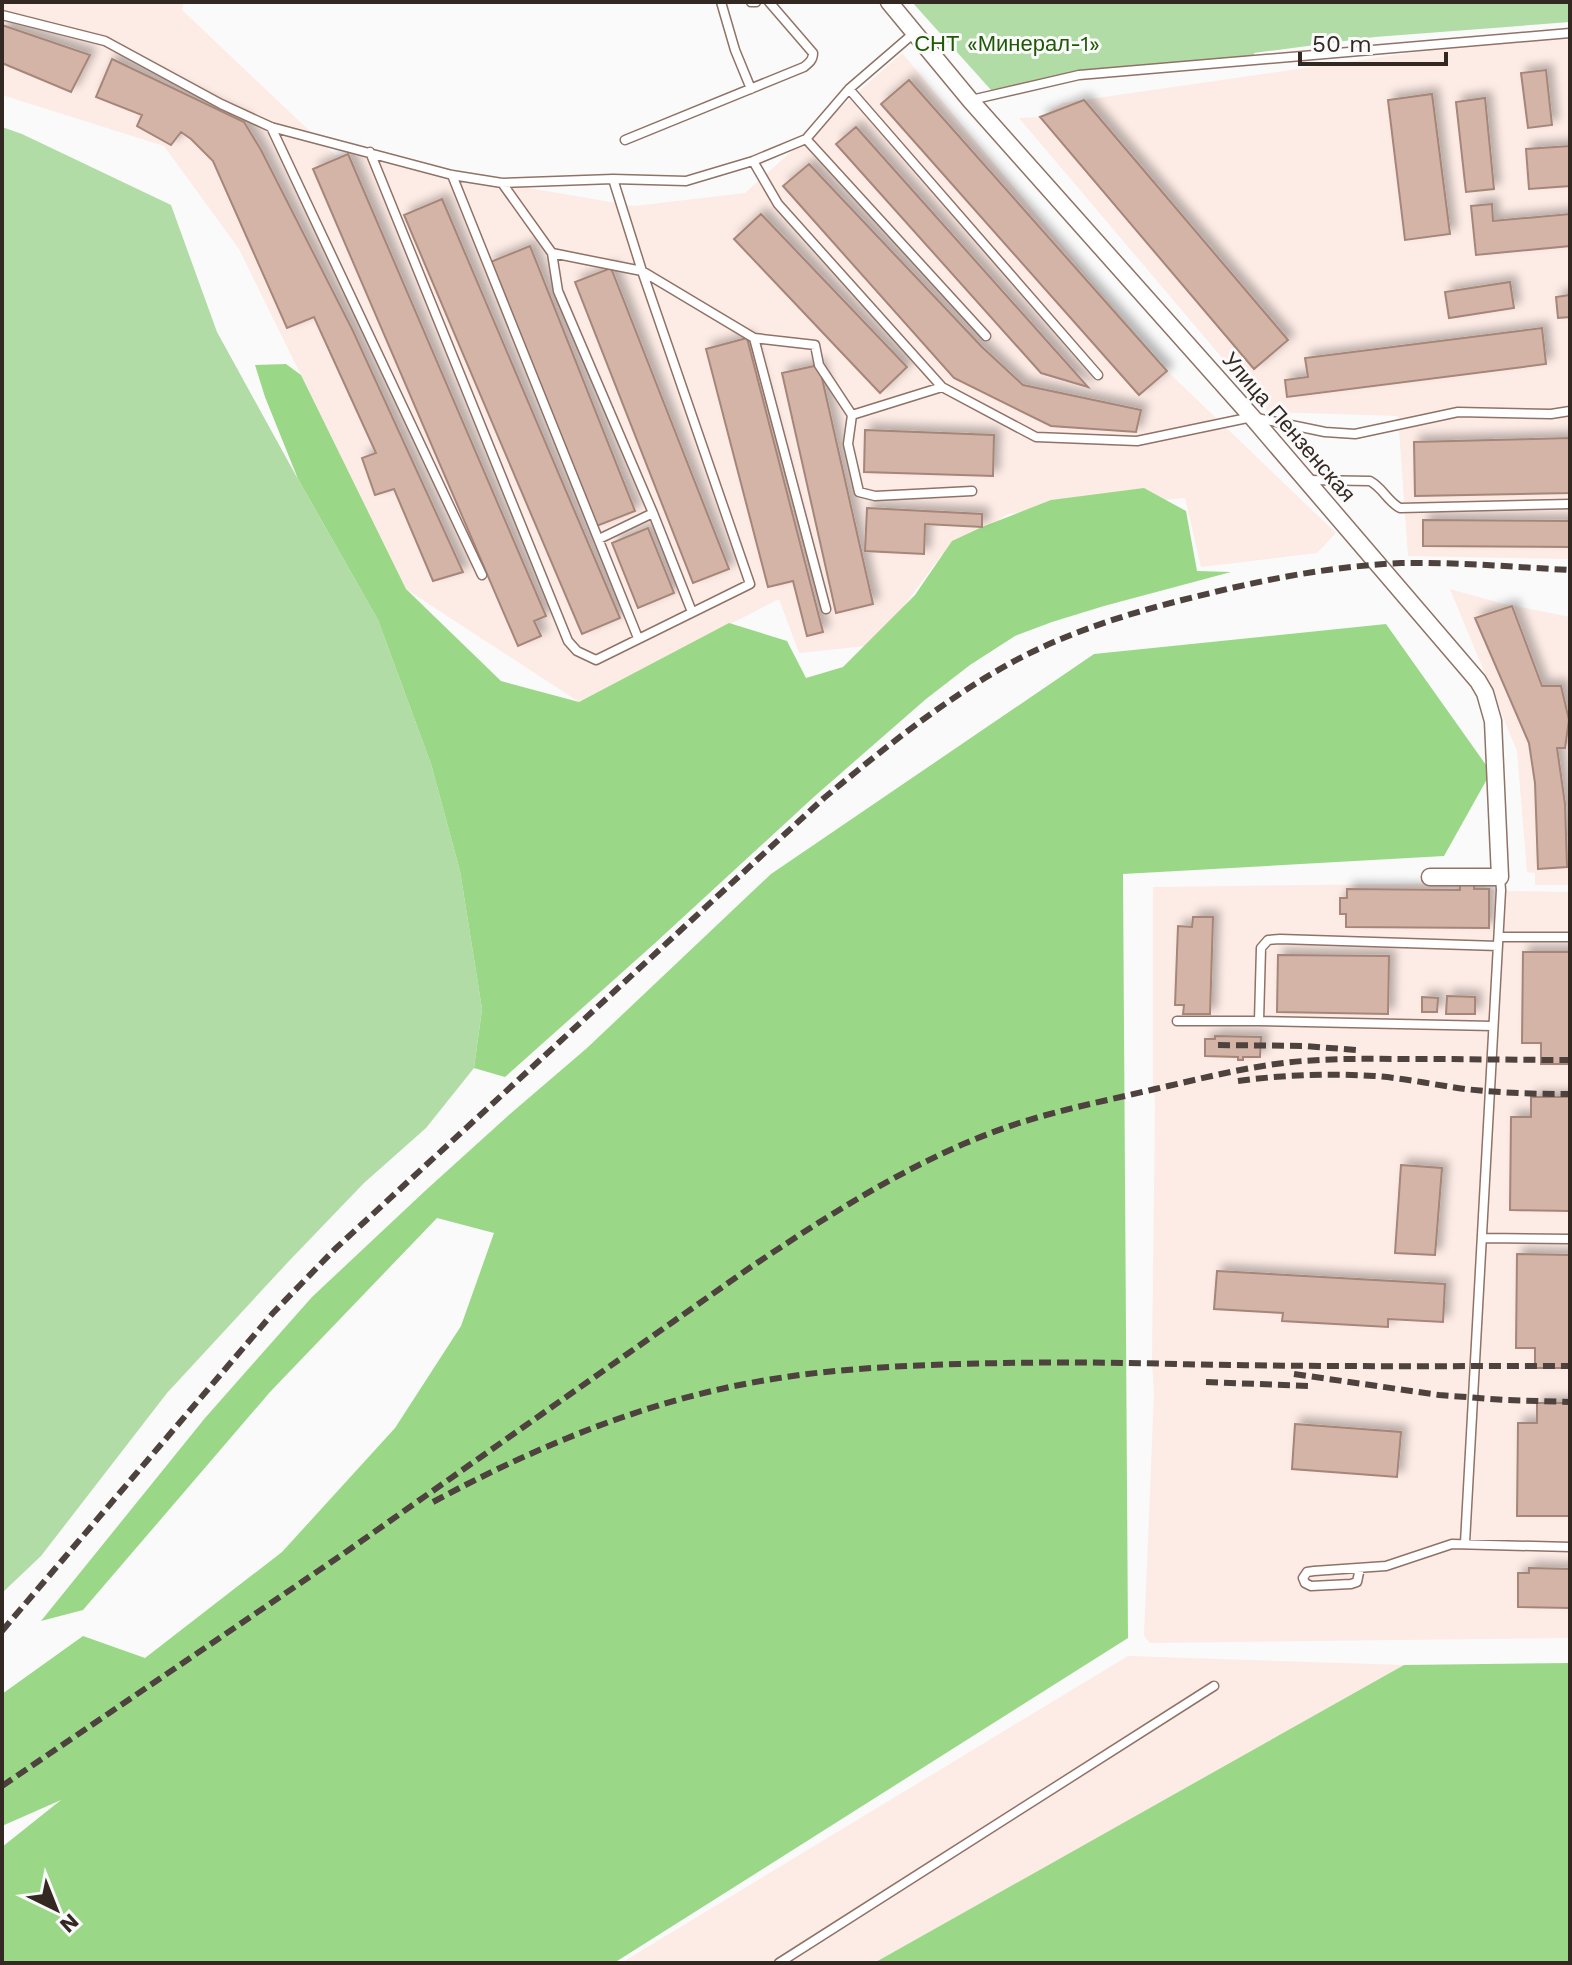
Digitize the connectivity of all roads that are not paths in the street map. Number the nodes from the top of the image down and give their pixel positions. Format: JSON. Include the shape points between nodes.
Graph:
{"nodes":[{"id":1,"x":721,"y":2,"type":"edge"},
{"id":2,"x":769,"y":2,"type":"edge"},
{"id":3,"x":889,"y":2,"type":"edge"},
{"id":4,"x":2,"y":15,"type":"edge"},
{"id":5,"x":914,"y":33,"type":"junction"},
{"id":6,"x":1570,"y":33,"type":"edge"},
{"id":7,"x":751,"y":89,"type":"junction"},
{"id":8,"x":849,"y":89,"type":"junction"},
{"id":9,"x":970,"y":100,"type":"junction"},
{"id":10,"x":271,"y":127,"type":"junction"},
{"id":11,"x":806,"y":139,"type":"junction"},
{"id":12,"x":625,"y":140,"type":"dead end"},
{"id":13,"x":370,"y":152,"type":"junction"},
{"id":14,"x":753,"y":161,"type":"junction"},
{"id":15,"x":452,"y":175,"type":"junction"},
{"id":16,"x":613,"y":179,"type":"junction"},
{"id":17,"x":502,"y":183,"type":"junction"},
{"id":18,"x":552,"y":253,"type":"junction"},
{"id":19,"x":642,"y":271,"type":"junction"},
{"id":20,"x":986,"y":336,"type":"dead end"},
{"id":21,"x":754,"y":338,"type":"junction"},
{"id":22,"x":1098,"y":375,"type":"dead end"},
{"id":23,"x":942,"y":387,"type":"junction"},
{"id":24,"x":1570,"y":411,"type":"edge"},
{"id":25,"x":852,"y":415,"type":"junction"},
{"id":26,"x":1252,"y":417,"type":"junction"},
{"id":27,"x":1307,"y":480,"type":"junction"},
{"id":28,"x":972,"y":491,"type":"dead end"},
{"id":29,"x":1570,"y":504,"type":"edge"},
{"id":30,"x":653,"y":513,"type":"junction"},
{"id":31,"x":599,"y":539,"type":"junction"},
{"id":32,"x":482,"y":575,"type":"dead end"},
{"id":33,"x":826,"y":609,"type":"dead end"},
{"id":34,"x":692,"y":612,"type":"junction"},
{"id":35,"x":638,"y":638,"type":"junction"},
{"id":36,"x":1430,"y":877,"type":"dead end"},
{"id":37,"x":1500,"y":877,"type":"junction"},
{"id":38,"x":1570,"y":937,"type":"edge"},
{"id":39,"x":1498,"y":941,"type":"junction"},
{"id":40,"x":1177,"y":1021,"type":"dead end"},
{"id":41,"x":1259,"y":1021,"type":"junction"},
{"id":42,"x":1493,"y":1026,"type":"junction"},
{"id":43,"x":1483,"y":1238,"type":"junction"},
{"id":44,"x":1570,"y":1239,"type":"edge"},
{"id":45,"x":1465,"y":1543,"type":"junction"},
{"id":46,"x":1570,"y":1547,"type":"edge"},
{"id":47,"x":1360,"y":1568,"type":"junction"},
{"id":48,"x":1214,"y":1686,"type":"dead end"},
{"id":49,"x":779,"y":1963,"type":"edge"}],
"edges":[{"from":1,"to":7,"type":"lane"},
{"from":2,"to":7,"type":"lane","via":[[813,57],[804,67]]},
{"from":3,"to":5,"type":"street","name":"Улица Пензенская"},
{"from":4,"to":10,"type":"lane","via":[[105,41]]},
{"from":5,"to":8,"type":"lane"},
{"from":5,"to":9,"type":"street","name":"Улица Пензенская"},
{"from":6,"to":9,"type":"lane","via":[[1079,75]]},
{"from":7,"to":12,"type":"lane"},
{"from":8,"to":11,"type":"lane"},
{"from":8,"to":22,"type":"lane"},
{"from":9,"to":26,"type":"street","name":"Улица Пензенская"},
{"from":10,"to":13,"type":"lane"},
{"from":10,"to":32,"type":"lane"},
{"from":11,"to":14,"type":"lane"},
{"from":11,"to":20,"type":"lane"},
{"from":13,"to":15,"type":"lane"},
{"from":13,"to":35,"type":"lane","via":[[568,641],[596,660]]},
{"from":14,"to":16,"type":"lane","via":[[686,181]]},
{"from":14,"to":23,"type":"lane","via":[[778,204]]},
{"from":15,"to":17,"type":"lane"},
{"from":15,"to":31,"type":"lane"},
{"from":16,"to":17,"type":"lane"},
{"from":16,"to":19,"type":"lane"},
{"from":17,"to":18,"type":"lane"},
{"from":18,"to":19,"type":"lane"},
{"from":18,"to":30,"type":"lane","via":[[558,291]]},
{"from":19,"to":21,"type":"lane"},
{"from":19,"to":34,"type":"lane","via":[[750,584]]},
{"from":21,"to":25,"type":"lane","via":[[815,345],[819,365]]},
{"from":21,"to":33,"type":"lane"},
{"from":23,"to":25,"type":"lane"},
{"from":23,"to":26,"type":"lane","via":[[1036,437],[1137,441]]},
{"from":24,"to":26,"type":"lane","via":[[1458,412],[1355,434]]},
{"from":25,"to":28,"type":"lane","via":[[848,444],[859,492],[875,496]]},
{"from":26,"to":27,"type":"street","name":"Улица Пензенская"},
{"from":27,"to":29,"type":"lane","via":[[1370,481],[1400,508]]},
{"from":27,"to":37,"type":"street","name":"Улица Пензенская","via":[[1485,693],[1493,721]]},
{"from":30,"to":31,"type":"lane"},
{"from":30,"to":34,"type":"lane"},
{"from":31,"to":35,"type":"lane"},
{"from":34,"to":35,"type":"lane"},
{"from":36,"to":37,"type":"street"},
{"from":37,"to":39,"type":"lane"},
{"from":38,"to":39,"type":"lane"},
{"from":39,"to":41,"type":"lane","via":[[1268,940],[1261,948]]},
{"from":39,"to":42,"type":"lane"},
{"from":40,"to":41,"type":"lane"},
{"from":41,"to":42,"type":"lane"},
{"from":42,"to":43,"type":"lane"},
{"from":43,"to":44,"type":"lane"},
{"from":43,"to":45,"type":"lane"},
{"from":45,"to":46,"type":"lane"},
{"from":45,"to":47,"type":"lane","via":[[1386,1566]]},
{"from":47,"to":47,"type":"lane","via":[[1307,1572],[1303,1578],[1311,1586],[1351,1584],[1357,1582]]},
{"from":48,"to":49,"type":"lane"}]}
